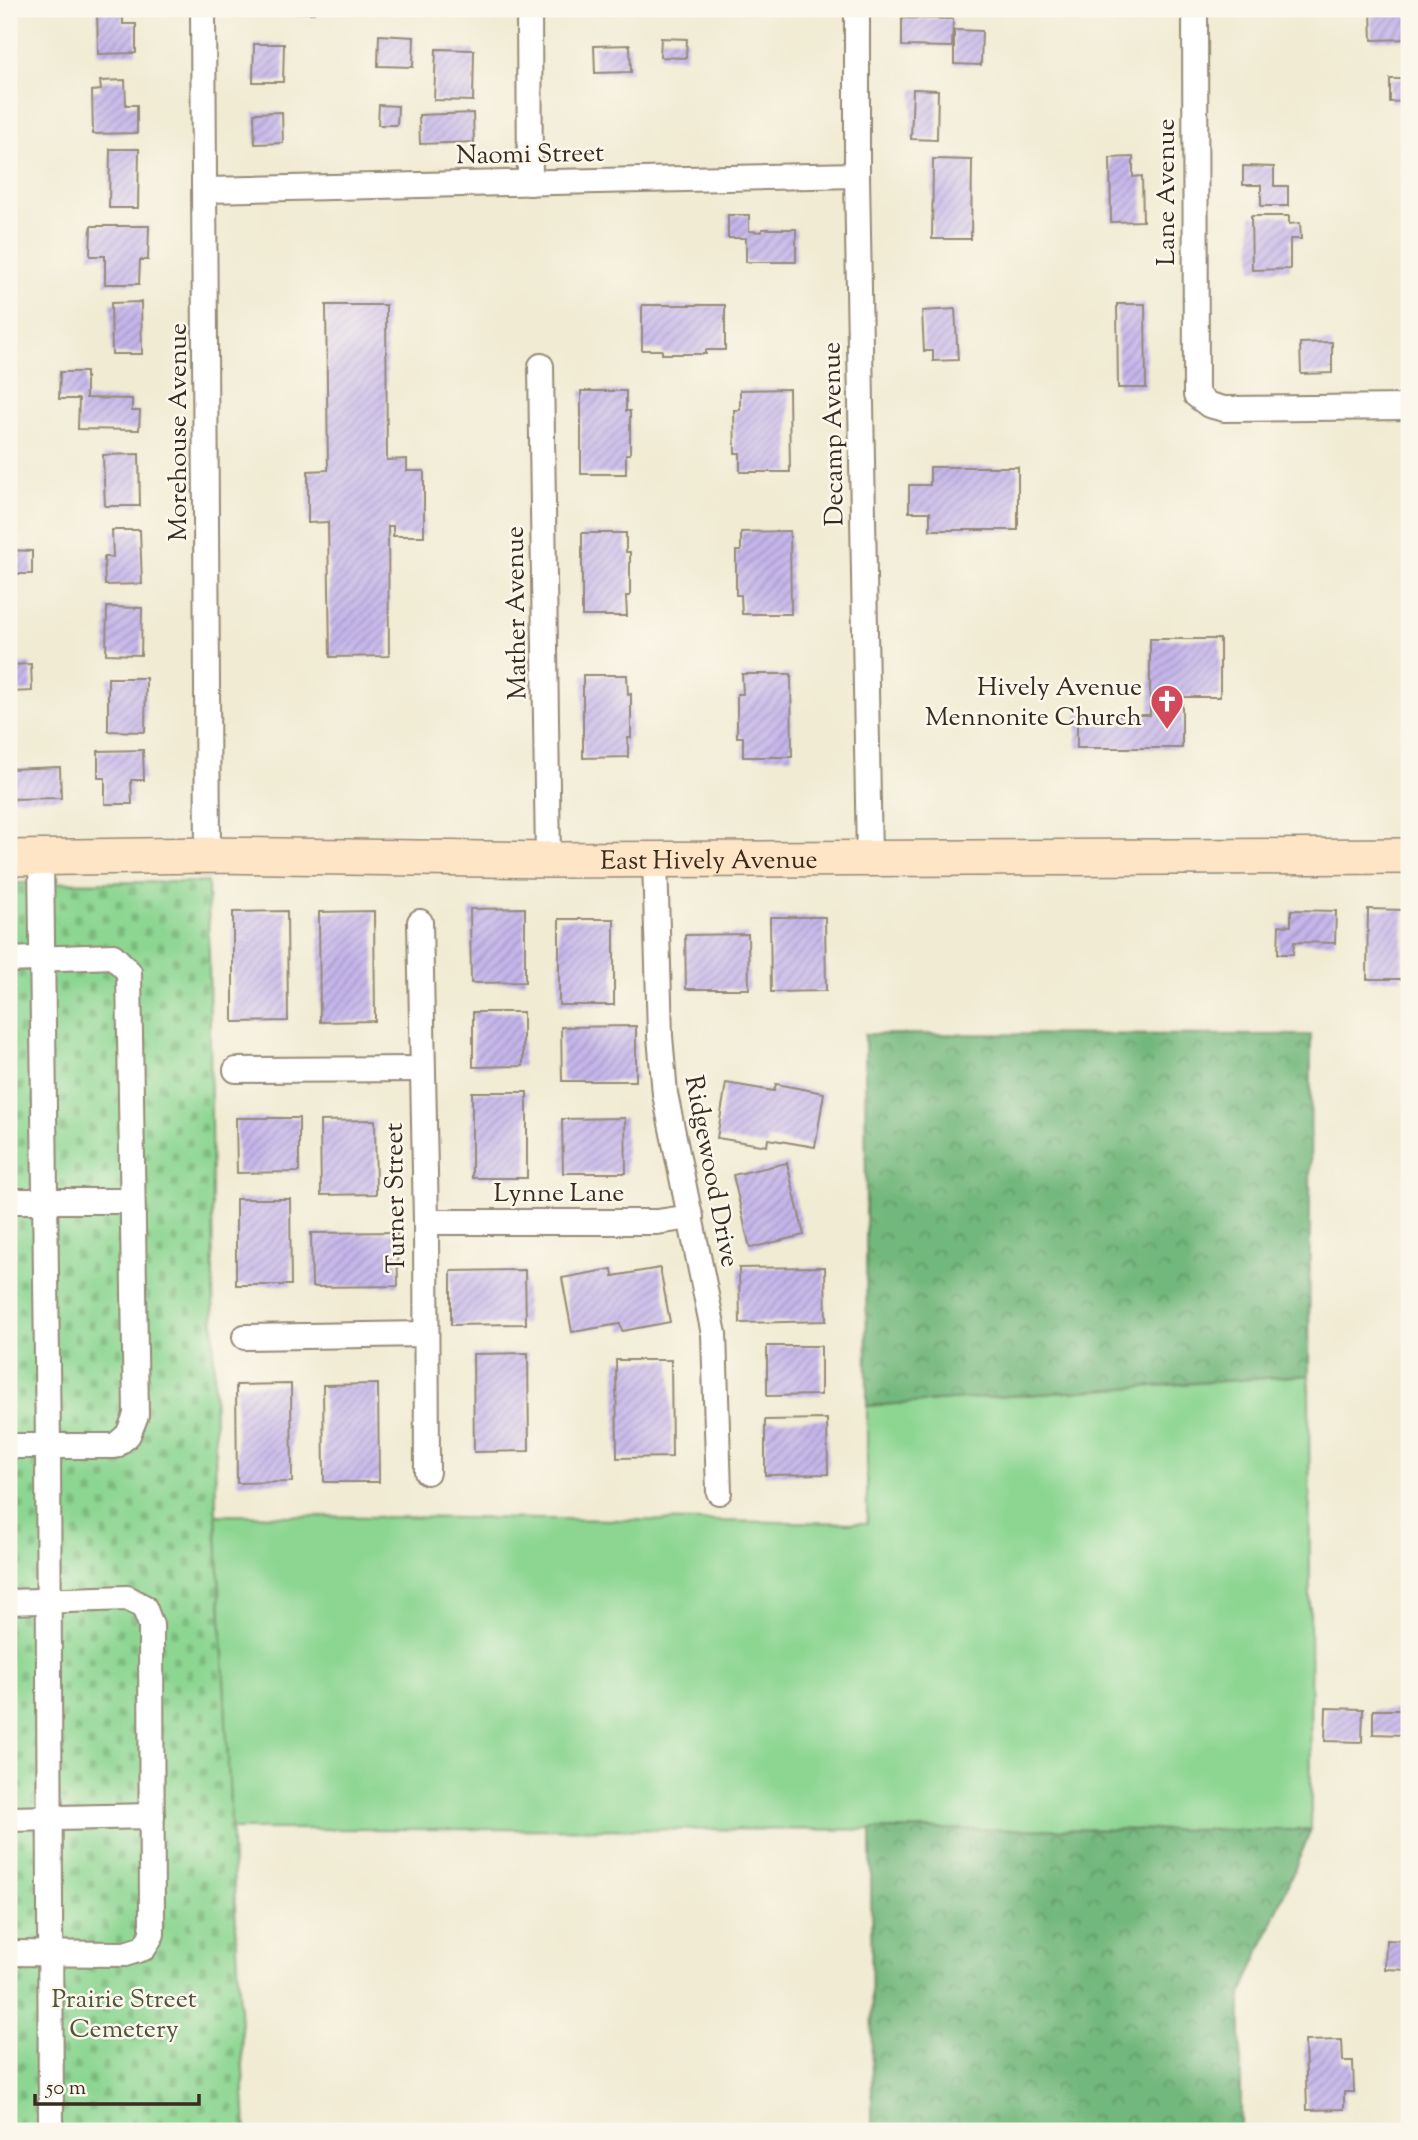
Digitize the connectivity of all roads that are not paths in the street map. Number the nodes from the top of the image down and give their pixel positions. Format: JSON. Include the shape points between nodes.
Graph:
{"nodes":[{"id":1,"x":203,"y":9,"type":"edge"},
{"id":2,"x":529,"y":9,"type":"edge"},
{"id":3,"x":857,"y":9,"type":"edge"},
{"id":4,"x":1195,"y":9,"type":"edge"},
{"id":5,"x":857,"y":175,"type":"junction"},
{"id":6,"x":530,"y":183,"type":"junction"},
{"id":7,"x":205,"y":190,"type":"junction"},
{"id":8,"x":541,"y":366,"type":"dead end"},
{"id":9,"x":1409,"y":407,"type":"edge"},
{"id":10,"x":208,"y":855,"type":"junction"},
{"id":11,"x":1409,"y":856,"type":"edge"},
{"id":12,"x":25,"y":857,"type":"edge"},
{"id":13,"x":655,"y":859,"type":"junction"},
{"id":14,"x":869,"y":859,"type":"junction"},
{"id":15,"x":548,"y":860,"type":"junction"},
{"id":16,"x":420,"y":922,"type":"dead end"},
{"id":17,"x":9,"y":960,"type":"edge"},
{"id":18,"x":41,"y":960,"type":"junction"},
{"id":19,"x":422,"y":1069,"type":"junction"},
{"id":20,"x":236,"y":1070,"type":"dead end"},
{"id":21,"x":9,"y":1201,"type":"edge"},
{"id":22,"x":132,"y":1201,"type":"junction"},
{"id":23,"x":43,"y":1202,"type":"junction"},
{"id":24,"x":691,"y":1217,"type":"junction"},
{"id":25,"x":426,"y":1222,"type":"junction"},
{"id":26,"x":425,"y":1334,"type":"junction"},
{"id":27,"x":245,"y":1337,"type":"dead end"},
{"id":28,"x":9,"y":1446,"type":"edge"},
{"id":29,"x":48,"y":1446,"type":"junction"},
{"id":30,"x":427,"y":1472,"type":"dead end"},
{"id":31,"x":719,"y":1492,"type":"dead end"},
{"id":32,"x":9,"y":1602,"type":"edge"},
{"id":33,"x":47,"y":1602,"type":"junction"},
{"id":34,"x":152,"y":1816,"type":"junction"},
{"id":35,"x":9,"y":1819,"type":"edge"},
{"id":36,"x":49,"y":1819,"type":"junction"},
{"id":37,"x":9,"y":1953,"type":"edge"},
{"id":38,"x":50,"y":1954,"type":"junction"},
{"id":39,"x":51,"y":2131,"type":"edge"}],
"edges":[{"from":1,"to":7,"type":"street","name":"Morehouse Avenue"},
{"from":2,"to":6,"type":"street"},
{"from":3,"to":5,"type":"street","name":"Decamp Avenue"},
{"from":4,"to":9,"type":"street","name":"Lane Avenue","via":[[1196,395],[1224,409]]},
{"from":5,"to":6,"type":"street","name":"Naomi Street"},
{"from":5,"to":14,"type":"street","name":"Decamp Avenue"},
{"from":6,"to":7,"type":"street","name":"Naomi Street"},
{"from":7,"to":10,"type":"street","name":"Morehouse Avenue"},
{"from":8,"to":15,"type":"street","name":"Mather Avenue"},
{"from":10,"to":12,"type":"street","name":"East Hively Avenue"},
{"from":10,"to":15,"type":"street","name":"East Hively Avenue"},
{"from":11,"to":14,"type":"street","name":"East Hively Avenue"},
{"from":12,"to":18,"type":"street"},
{"from":13,"to":14,"type":"street","name":"East Hively Avenue"},
{"from":13,"to":15,"type":"street","name":"East Hively Avenue"},
{"from":13,"to":24,"type":"street","name":"Ridgewood Drive","via":[[665,1094]]},
{"from":16,"to":19,"type":"street","name":"Turner Street"},
{"from":17,"to":18,"type":"street"},
{"from":18,"to":22,"type":"street","via":[[113,956],[129,972]]},
{"from":18,"to":23,"type":"street"},
{"from":19,"to":20,"type":"street"},
{"from":19,"to":25,"type":"street","name":"Turner Street"},
{"from":21,"to":23,"type":"street"},
{"from":22,"to":23,"type":"street"},
{"from":22,"to":29,"type":"street","via":[[136,1415],[128,1435],[115,1446]]},
{"from":23,"to":29,"type":"street"},
{"from":24,"to":25,"type":"street","name":"Lynne Lane","via":[[657,1222]]},
{"from":24,"to":31,"type":"street","name":"Ridgewood Drive","via":[[715,1334]]},
{"from":25,"to":26,"type":"street","name":"Turner Street"},
{"from":26,"to":27,"type":"street"},
{"from":26,"to":30,"type":"street","name":"Turner Street"},
{"from":28,"to":29,"type":"street"},
{"from":29,"to":33,"type":"street"},
{"from":32,"to":33,"type":"street"},
{"from":33,"to":34,"type":"street","via":[[127,1598],[144,1607],[151,1625]]},
{"from":33,"to":36,"type":"street"},
{"from":34,"to":36,"type":"street"},
{"from":34,"to":38,"type":"street","via":[[152,1934],[144,1948],[125,1954]]},
{"from":35,"to":36,"type":"street"},
{"from":36,"to":38,"type":"street"},
{"from":37,"to":38,"type":"street"},
{"from":38,"to":39,"type":"street"}]}
